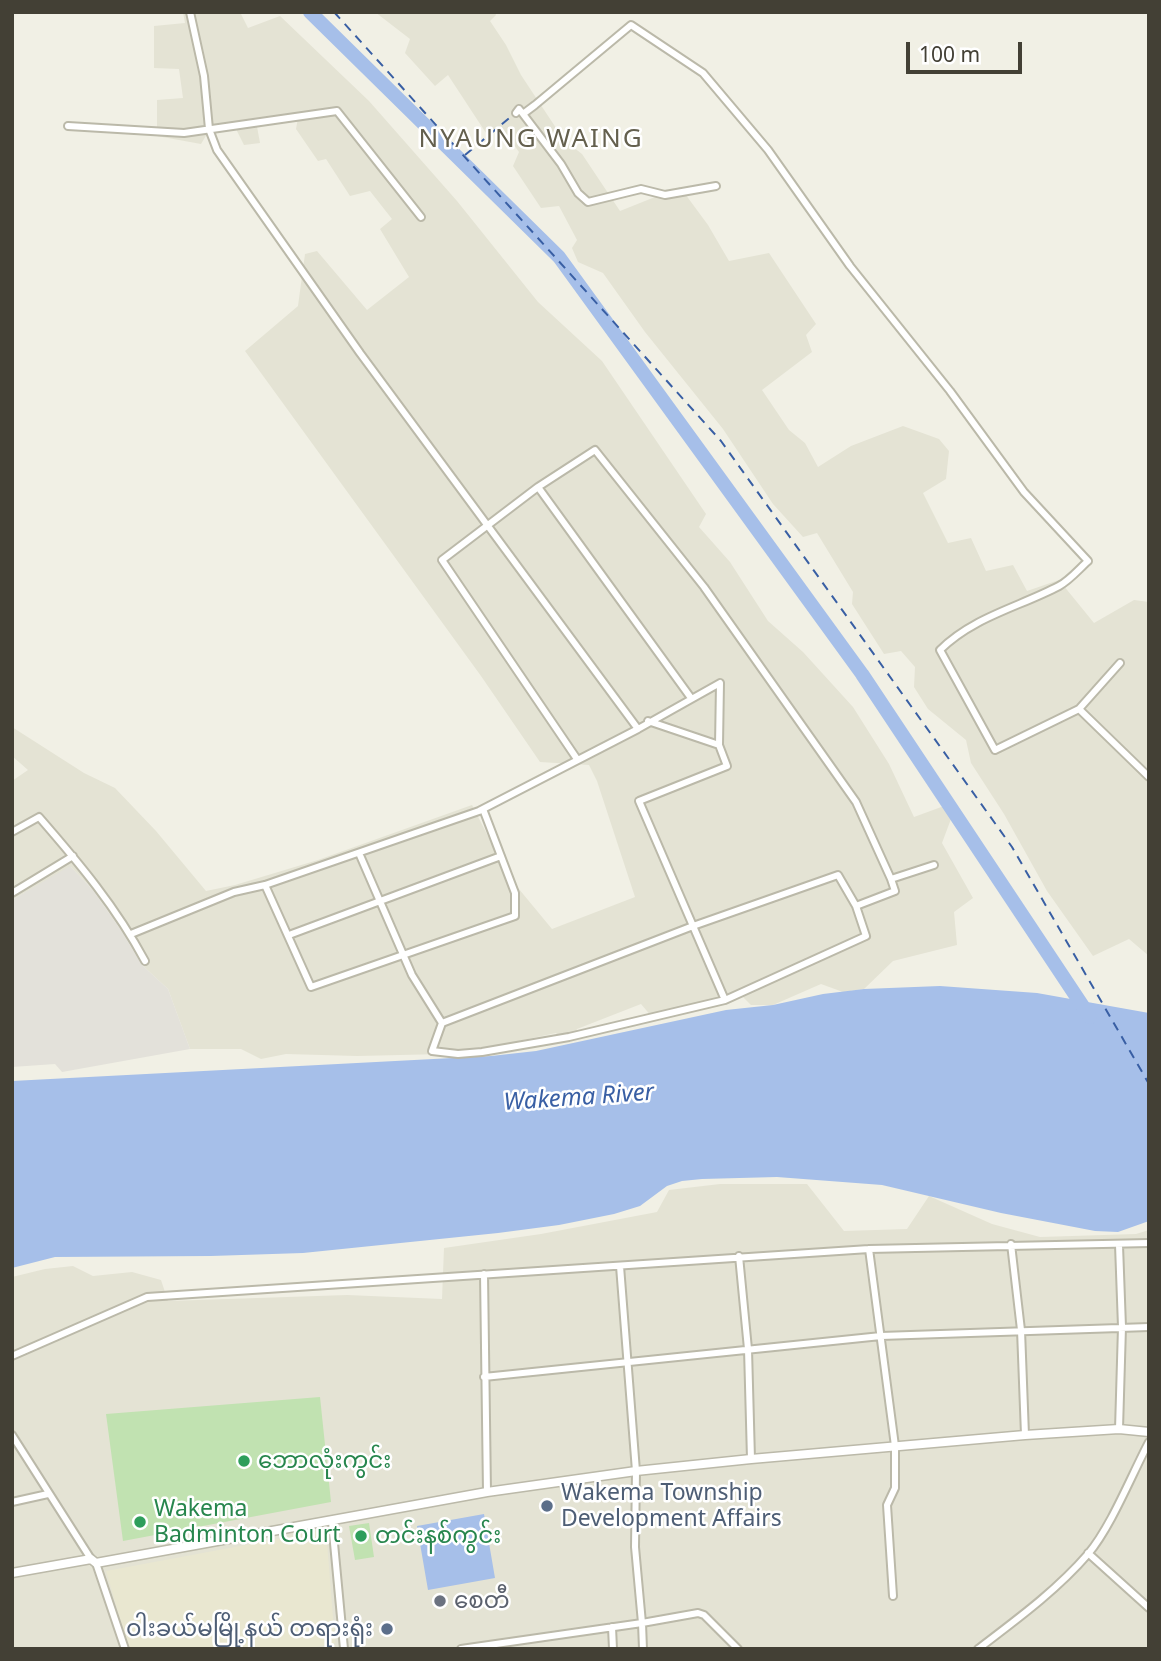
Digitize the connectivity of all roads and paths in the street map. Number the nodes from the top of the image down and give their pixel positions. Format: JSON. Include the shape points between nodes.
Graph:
{"nodes":[{"id":1,"x":190,"y":12,"type":"edge"},
{"id":2,"x":68,"y":125,"type":"dead end"},
{"id":3,"x":209,"y":129,"type":"junction"},
{"id":4,"x":716,"y":186,"type":"dead end"},
{"id":5,"x":421,"y":217,"type":"dead end"},
{"id":6,"x":538,"y":487,"type":"junction"},
{"id":7,"x":488,"y":526,"type":"junction"},
{"id":8,"x":1120,"y":663,"type":"dead end"},
{"id":9,"x":691,"y":698,"type":"junction"},
{"id":10,"x":1079,"y":709,"type":"junction"},
{"id":11,"x":648,"y":721,"type":"junction"},
{"id":12,"x":638,"y":729,"type":"junction"},
{"id":13,"x":719,"y":745,"type":"junction"},
{"id":14,"x":577,"y":759,"type":"junction"},
{"id":15,"x":1149,"y":777,"type":"edge"},
{"id":16,"x":483,"y":809,"type":"junction"},
{"id":17,"x":12,"y":832,"type":"edge"},
{"id":18,"x":359,"y":853,"type":"junction"},
{"id":19,"x":73,"y":856,"type":"junction"},
{"id":20,"x":501,"y":856,"type":"junction"},
{"id":21,"x":934,"y":865,"type":"dead end"},
{"id":22,"x":891,"y":879,"type":"junction"},
{"id":23,"x":265,"y":885,"type":"junction"},
{"id":24,"x":12,"y":893,"type":"edge"},
{"id":25,"x":380,"y":902,"type":"junction"},
{"id":26,"x":856,"y":906,"type":"junction"},
{"id":27,"x":694,"y":926,"type":"junction"},
{"id":28,"x":131,"y":934,"type":"junction"},
{"id":29,"x":289,"y":935,"type":"junction"},
{"id":30,"x":403,"y":955,"type":"junction"},
{"id":31,"x":145,"y":961,"type":"dead end"},
{"id":32,"x":725,"y":1000,"type":"junction"},
{"id":33,"x":442,"y":1023,"type":"junction"},
{"id":34,"x":1149,"y":1243,"type":"edge"},
{"id":35,"x":1011,"y":1244,"type":"junction"},
{"id":36,"x":1119,"y":1245,"type":"junction"},
{"id":37,"x":869,"y":1249,"type":"junction"},
{"id":38,"x":739,"y":1256,"type":"junction"},
{"id":39,"x":620,"y":1266,"type":"junction"},
{"id":40,"x":484,"y":1274,"type":"junction"},
{"id":41,"x":1122,"y":1327,"type":"junction"},
{"id":42,"x":1149,"y":1327,"type":"edge"},
{"id":43,"x":1021,"y":1330,"type":"junction"},
{"id":44,"x":881,"y":1336,"type":"junction"},
{"id":45,"x":748,"y":1349,"type":"junction"},
{"id":46,"x":12,"y":1356,"type":"edge"},
{"id":47,"x":626,"y":1363,"type":"junction"},
{"id":48,"x":484,"y":1377,"type":"junction"},
{"id":49,"x":1119,"y":1429,"type":"junction"},
{"id":50,"x":1149,"y":1432,"type":"edge"},
{"id":51,"x":12,"y":1435,"type":"edge"},
{"id":52,"x":1025,"y":1435,"type":"junction"},
{"id":53,"x":1149,"y":1441,"type":"edge"},
{"id":54,"x":895,"y":1446,"type":"junction"},
{"id":55,"x":751,"y":1458,"type":"junction"},
{"id":56,"x":636,"y":1471,"type":"junction"},
{"id":57,"x":487,"y":1492,"type":"junction"},
{"id":58,"x":48,"y":1494,"type":"junction"},
{"id":59,"x":12,"y":1502,"type":"edge"},
{"id":60,"x":332,"y":1522,"type":"junction"},
{"id":61,"x":1088,"y":1553,"type":"junction"},
{"id":62,"x":94,"y":1561,"type":"junction"},
{"id":63,"x":12,"y":1573,"type":"edge"},
{"id":64,"x":893,"y":1595,"type":"dead end"},
{"id":65,"x":1149,"y":1608,"type":"edge"},
{"id":66,"x":642,"y":1623,"type":"junction"},
{"id":67,"x":612,"y":1627,"type":"junction"},
{"id":68,"x":125,"y":1649,"type":"edge"},
{"id":69,"x":344,"y":1649,"type":"edge"},
{"id":70,"x":461,"y":1649,"type":"edge"},
{"id":71,"x":613,"y":1649,"type":"edge"},
{"id":72,"x":643,"y":1649,"type":"edge"},
{"id":73,"x":738,"y":1649,"type":"edge"},
{"id":74,"x":978,"y":1649,"type":"edge"}],
"edges":[{"from":1,"to":3,"type":"street","via":[[204,76]]},
{"from":2,"to":3,"type":"street","via":[[184,133]]},
{"from":3,"to":5,"type":"street","via":[[337,111]]},
{"from":3,"to":7,"type":"street","via":[[217,150]]},
{"from":4,"to":10,"type":"street","via":[[664,195],[641,188],[588,202],[519,113],[632,25],[703,72],[768,150],[850,266],[1024,492],[1088,561],[1062,585],[954,635],[940,650],[995,750]]},
{"from":6,"to":7,"type":"street"},
{"from":6,"to":9,"type":"street"},
{"from":6,"to":22,"type":"street","via":[[595,450],[704,587],[856,802]]},
{"from":7,"to":12,"type":"street"},
{"from":7,"to":14,"type":"street","via":[[442,560]]},
{"from":8,"to":10,"type":"street"},
{"from":9,"to":11,"type":"street"},
{"from":9,"to":13,"type":"street","via":[[720,683]]},
{"from":10,"to":15,"type":"street"},
{"from":11,"to":12,"type":"street"},
{"from":11,"to":13,"type":"street"},
{"from":12,"to":14,"type":"street"},
{"from":13,"to":27,"type":"street","via":[[727,766],[639,801]]},
{"from":14,"to":16,"type":"street"},
{"from":16,"to":18,"type":"street"},
{"from":16,"to":20,"type":"street"},
{"from":17,"to":19,"type":"street","via":[[39,817]]},
{"from":18,"to":23,"type":"street"},
{"from":18,"to":25,"type":"street"},
{"from":19,"to":24,"type":"street"},
{"from":19,"to":28,"type":"street"},
{"from":20,"to":25,"type":"street"},
{"from":20,"to":30,"type":"street","via":[[514,893],[514,916]]},
{"from":21,"to":22,"type":"street"},
{"from":22,"to":26,"type":"street","via":[[895,891]]},
{"from":23,"to":28,"type":"street","via":[[234,892]]},
{"from":23,"to":29,"type":"street"},
{"from":25,"to":29,"type":"street"},
{"from":25,"to":30,"type":"street"},
{"from":26,"to":27,"type":"street","via":[[838,875]]},
{"from":26,"to":32,"type":"street","via":[[866,936]]},
{"from":27,"to":32,"type":"street"},
{"from":27,"to":33,"type":"street"},
{"from":28,"to":31,"type":"street"},
{"from":29,"to":30,"type":"street","via":[[310,987]]},
{"from":30,"to":33,"type":"street"},
{"from":32,"to":33,"type":"street","via":[[569,1037],[458,1054],[432,1051]]},
{"from":34,"to":36,"type":"street"},
{"from":35,"to":36,"type":"street"},
{"from":35,"to":37,"type":"street"},
{"from":35,"to":43,"type":"street"},
{"from":36,"to":41,"type":"street"},
{"from":37,"to":38,"type":"street"},
{"from":37,"to":44,"type":"street"},
{"from":38,"to":39,"type":"street"},
{"from":38,"to":45,"type":"street"},
{"from":39,"to":40,"type":"street"},
{"from":39,"to":47,"type":"street"},
{"from":40,"to":46,"type":"street","via":[[147,1297]]},
{"from":40,"to":48,"type":"street"},
{"from":41,"to":42,"type":"street"},
{"from":41,"to":43,"type":"street"},
{"from":41,"to":49,"type":"street"},
{"from":43,"to":44,"type":"street"},
{"from":43,"to":52,"type":"street"},
{"from":44,"to":45,"type":"street"},
{"from":44,"to":54,"type":"street"},
{"from":45,"to":47,"type":"street"},
{"from":45,"to":55,"type":"street"},
{"from":47,"to":48,"type":"street"},
{"from":47,"to":56,"type":"street"},
{"from":48,"to":57,"type":"street"},
{"from":49,"to":50,"type":"street"},
{"from":49,"to":52,"type":"street"},
{"from":51,"to":58,"type":"street"},
{"from":52,"to":54,"type":"street"},
{"from":53,"to":61,"type":"street"},
{"from":54,"to":55,"type":"street"},
{"from":54,"to":64,"type":"street","via":[[895,1488],[887,1505]]},
{"from":55,"to":56,"type":"street"},
{"from":56,"to":57,"type":"street"},
{"from":56,"to":66,"type":"street","via":[[635,1546]]},
{"from":57,"to":60,"type":"street"},
{"from":58,"to":59,"type":"street"},
{"from":58,"to":62,"type":"street"},
{"from":60,"to":62,"type":"street"},
{"from":60,"to":69,"type":"street"},
{"from":61,"to":65,"type":"street"},
{"from":61,"to":74,"type":"street","via":[[1030,1610]]},
{"from":62,"to":63,"type":"street"},
{"from":62,"to":68,"type":"street"},
{"from":66,"to":67,"type":"street"},
{"from":66,"to":72,"type":"street"},
{"from":66,"to":73,"type":"street","via":[[698,1613]]},
{"from":67,"to":70,"type":"street"},
{"from":67,"to":71,"type":"street"}]}
